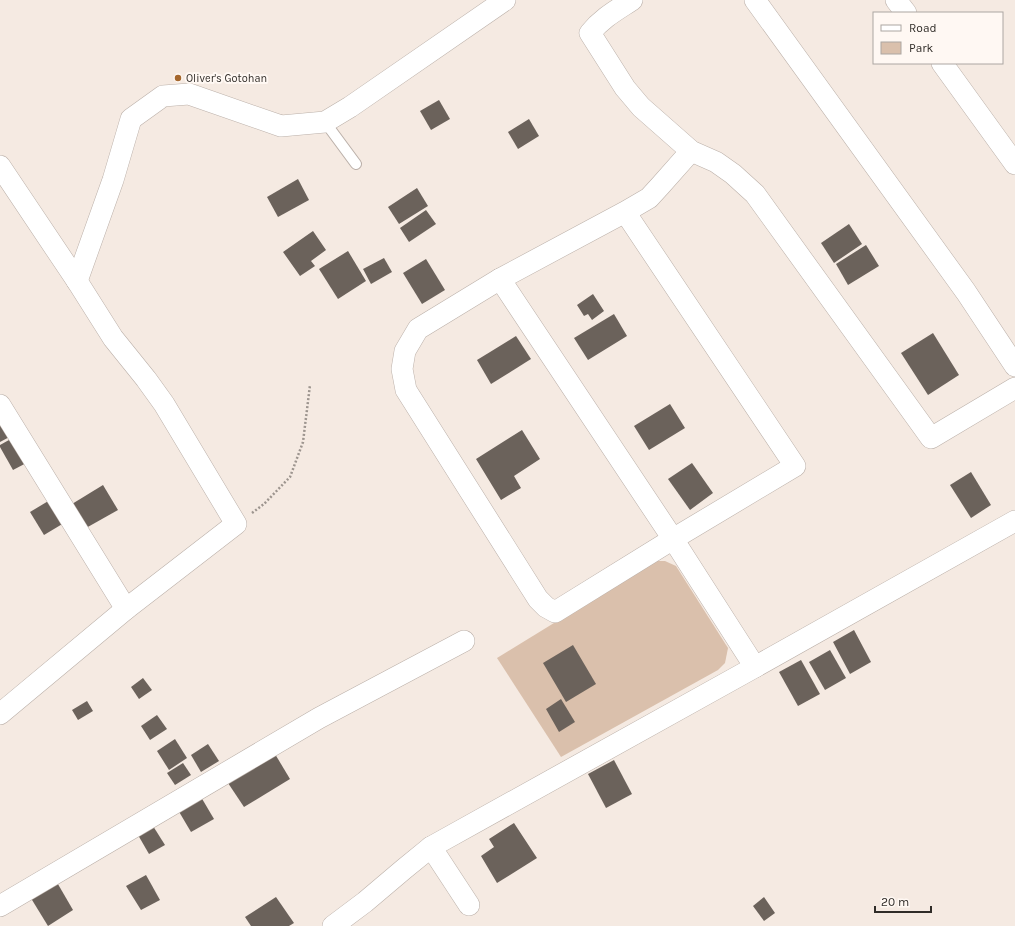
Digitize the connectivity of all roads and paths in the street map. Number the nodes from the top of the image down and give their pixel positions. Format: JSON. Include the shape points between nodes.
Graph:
{"nodes":[{"id":1,"x":505,"y":0,"type":"edge"},
{"id":2,"x":632,"y":0,"type":"edge"},
{"id":3,"x":756,"y":0,"type":"edge"},
{"id":4,"x":896,"y":0,"type":"edge"},
{"id":5,"x":905,"y":12,"type":"edge"},
{"id":6,"x":943,"y":64,"type":"edge"},
{"id":7,"x":326,"y":122,"type":"junction"},
{"id":8,"x":692,"y":151,"type":"junction"},
{"id":9,"x":356,"y":164,"type":"dead end"},
{"id":10,"x":1015,"y":164,"type":"edge"},
{"id":11,"x":0,"y":166,"type":"edge"},
{"id":12,"x":625,"y":212,"type":"junction"},
{"id":13,"x":500,"y":279,"type":"junction"},
{"id":14,"x":77,"y":281,"type":"junction"},
{"id":15,"x":1015,"y":366,"type":"edge"},
{"id":16,"x":310,"y":385,"type":"dead end"},
{"id":17,"x":1015,"y":388,"type":"edge"},
{"id":18,"x":0,"y":404,"type":"edge"},
{"id":19,"x":1015,"y":521,"type":"edge"},
{"id":20,"x":236,"y":524,"type":"junction"},
{"id":21,"x":673,"y":539,"type":"junction"},
{"id":22,"x":126,"y":610,"type":"junction"},
{"id":23,"x":464,"y":641,"type":"dead end"},
{"id":24,"x":755,"y":667,"type":"junction"},
{"id":25,"x":0,"y":714,"type":"edge"},
{"id":26,"x":432,"y":847,"type":"junction"},
{"id":27,"x":469,"y":905,"type":"dead end"},
{"id":28,"x":0,"y":906,"type":"edge"},
{"id":29,"x":333,"y":926,"type":"edge"}],
"edges":[{"from":1,"to":7,"type":"street"},
{"from":2,"to":8,"type":"street","via":[[606,16],[590,33],[625,88],[641,107]]},
{"from":3,"to":15,"type":"street","via":[[966,292]]},
{"from":4,"to":5,"type":"street"},
{"from":6,"to":10,"type":"street"},
{"from":7,"to":9,"type":"lane"},
{"from":7,"to":14,"type":"street","via":[[281,126],[189,94],[163,96],[131,119],[113,180]]},
{"from":8,"to":12,"type":"street","via":[[649,198]]},
{"from":8,"to":17,"type":"street","via":[[734,174],[755,194],[931,438]]},
{"from":11,"to":14,"type":"street"},
{"from":12,"to":13,"type":"street"},
{"from":12,"to":21,"type":"street","via":[[795,466]]},
{"from":13,"to":21,"type":"street"},
{"from":13,"to":21,"type":"street","via":[[418,329],[404,350],[402,369],[406,390],[538,599],[555,612]]},
{"from":14,"to":20,"type":"street","via":[[113,338],[164,404]]},
{"from":16,"to":20,"type":"path","via":[[303,442],[290,477],[264,504]]},
{"from":18,"to":22,"type":"street"},
{"from":19,"to":24,"type":"street"},
{"from":20,"to":22,"type":"street"},
{"from":21,"to":24,"type":"street"},
{"from":22,"to":25,"type":"street"},
{"from":23,"to":28,"type":"street","via":[[319,718]]},
{"from":24,"to":26,"type":"street"},
{"from":26,"to":27,"type":"street"},
{"from":26,"to":29,"type":"street"}]}
